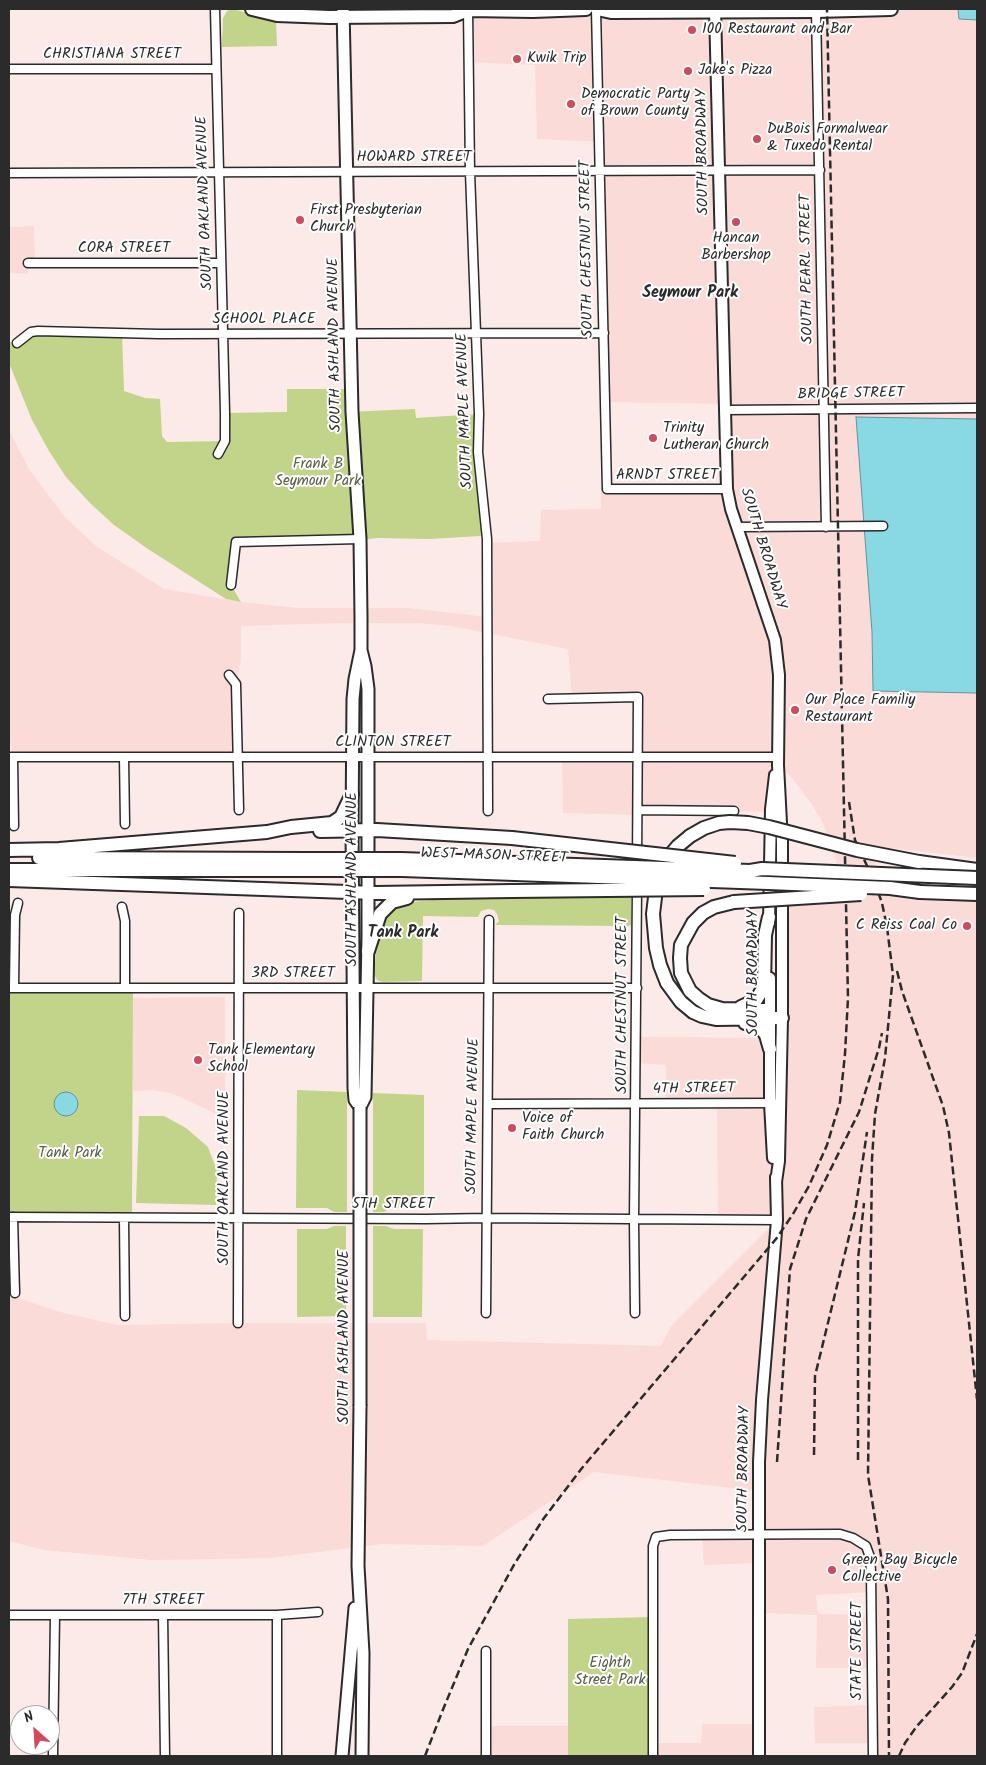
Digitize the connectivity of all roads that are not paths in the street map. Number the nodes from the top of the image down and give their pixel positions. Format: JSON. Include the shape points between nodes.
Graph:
{"nodes":[{"id":1,"x":215,"y":9,"type":"edge"},
{"id":2,"x":252,"y":9,"type":"edge"},
{"id":3,"x":466,"y":9,"type":"edge"},
{"id":4,"x":586,"y":9,"type":"edge"},
{"id":5,"x":597,"y":9,"type":"edge"},
{"id":6,"x":891,"y":9,"type":"edge"},
{"id":7,"x":715,"y":10,"type":"edge"},
{"id":8,"x":816,"y":10,"type":"edge"},
{"id":9,"x":852,"y":10,"type":"edge"},
{"id":10,"x":343,"y":13,"type":"edge"},
{"id":11,"x":9,"y":69,"type":"edge"},
{"id":12,"x":216,"y":69,"type":"junction"},
{"id":13,"x":820,"y":170,"type":"junction"},
{"id":14,"x":600,"y":171,"type":"junction"},
{"id":15,"x":720,"y":171,"type":"junction"},
{"id":16,"x":220,"y":172,"type":"junction"},
{"id":17,"x":347,"y":172,"type":"junction"},
{"id":18,"x":470,"y":172,"type":"junction"},
{"id":19,"x":9,"y":173,"type":"edge"},
{"id":20,"x":28,"y":263,"type":"dead end"},
{"id":21,"x":221,"y":263,"type":"junction"},
{"id":22,"x":477,"y":333,"type":"junction"},
{"id":23,"x":604,"y":333,"type":"junction"},
{"id":24,"x":224,"y":334,"type":"junction"},
{"id":25,"x":351,"y":334,"type":"junction"},
{"id":26,"x":17,"y":343,"type":"dead end"},
{"id":27,"x":977,"y":408,"type":"edge"},
{"id":28,"x":725,"y":410,"type":"junction"},
{"id":29,"x":825,"y":410,"type":"junction"},
{"id":30,"x":218,"y":454,"type":"dead end"},
{"id":31,"x":727,"y":489,"type":"junction"},
{"id":32,"x":607,"y":490,"type":"joint"},
{"id":33,"x":883,"y":526,"type":"dead end"},
{"id":34,"x":737,"y":527,"type":"junction"},
{"id":35,"x":826,"y":527,"type":"junction"},
{"id":36,"x":360,"y":540,"type":"junction"},
{"id":37,"x":231,"y":585,"type":"dead end"},
{"id":38,"x":361,"y":650,"type":"junction"},
{"id":39,"x":229,"y":675,"type":"dead end"},
{"id":40,"x":548,"y":699,"type":"dead end"},
{"id":41,"x":11,"y":757,"type":"edge"},
{"id":42,"x":124,"y":757,"type":"junction"},
{"id":43,"x":238,"y":757,"type":"junction"},
{"id":44,"x":352,"y":757,"type":"junction"},
{"id":45,"x":368,"y":757,"type":"junction"},
{"id":46,"x":488,"y":757,"type":"junction"},
{"id":47,"x":638,"y":757,"type":"junction"},
{"id":48,"x":778,"y":761,"type":"junction"},
{"id":49,"x":352,"y":794,"type":"junction"},
{"id":50,"x":239,"y":810,"type":"dead end"},
{"id":51,"x":638,"y":810,"type":"junction"},
{"id":52,"x":488,"y":811,"type":"dead end"},
{"id":53,"x":734,"y":811,"type":"dead end"},
{"id":54,"x":125,"y":824,"type":"dead end"},
{"id":55,"x":14,"y":826,"type":"dead end"},
{"id":56,"x":352,"y":830,"type":"junction"},
{"id":57,"x":368,"y":830,"type":"junction"},
{"id":58,"x":267,"y":832,"type":"junction"},
{"id":59,"x":9,"y":850,"type":"edge"},
{"id":60,"x":9,"y":858,"type":"edge"},
{"id":61,"x":306,"y":864,"type":"junction"},
{"id":62,"x":762,"y":869,"type":"junction"},
{"id":63,"x":9,"y":870,"type":"edge"},
{"id":64,"x":977,"y":870,"type":"edge"},
{"id":65,"x":977,"y":878,"type":"edge"},
{"id":66,"x":9,"y":880,"type":"edge"},
{"id":67,"x":768,"y":883,"type":"junction"},
{"id":68,"x":353,"y":892,"type":"junction"},
{"id":69,"x":920,"y":892,"type":"junction"},
{"id":70,"x":367,"y":893,"type":"junction"},
{"id":71,"x":427,"y":893,"type":"junction"},
{"id":72,"x":977,"y":894,"type":"edge"},
{"id":73,"x":18,"y":903,"type":"dead end"},
{"id":74,"x":122,"y":907,"type":"dead end"},
{"id":75,"x":238,"y":913,"type":"dead end"},
{"id":76,"x":769,"y":917,"type":"junction"},
{"id":77,"x":489,"y":920,"type":"dead end"},
{"id":78,"x":368,"y":951,"type":"junction"},
{"id":79,"x":11,"y":988,"type":"edge"},
{"id":80,"x":125,"y":988,"type":"junction"},
{"id":81,"x":239,"y":988,"type":"junction"},
{"id":82,"x":353,"y":988,"type":"junction"},
{"id":83,"x":367,"y":988,"type":"junction"},
{"id":84,"x":488,"y":988,"type":"junction"},
{"id":85,"x":637,"y":988,"type":"junction"},
{"id":86,"x":719,"y":1014,"type":"junction"},
{"id":87,"x":776,"y":1014,"type":"junction"},
{"id":88,"x":770,"y":1049,"type":"junction"},
{"id":89,"x":775,"y":1103,"type":"junction"},
{"id":90,"x":488,"y":1104,"type":"junction"},
{"id":91,"x":636,"y":1104,"type":"junction"},
{"id":92,"x":360,"y":1108,"type":"junction"},
{"id":93,"x":11,"y":1217,"type":"edge"},
{"id":94,"x":124,"y":1218,"type":"junction"},
{"id":95,"x":238,"y":1218,"type":"junction"},
{"id":96,"x":486,"y":1218,"type":"junction"},
{"id":97,"x":634,"y":1220,"type":"junction"},
{"id":98,"x":777,"y":1220,"type":"junction"},
{"id":99,"x":15,"y":1293,"type":"dead end"},
{"id":100,"x":486,"y":1313,"type":"dead end"},
{"id":101,"x":635,"y":1313,"type":"dead end"},
{"id":102,"x":124,"y":1316,"type":"dead end"},
{"id":103,"x":238,"y":1322,"type":"dead end"},
{"id":104,"x":759,"y":1534,"type":"junction"},
{"id":105,"x":358,"y":1566,"type":"junction"},
{"id":106,"x":318,"y":1612,"type":"dead end"},
{"id":107,"x":9,"y":1615,"type":"edge"},
{"id":108,"x":55,"y":1615,"type":"junction"},
{"id":109,"x":163,"y":1615,"type":"junction"},
{"id":110,"x":277,"y":1615,"type":"junction"},
{"id":111,"x":486,"y":1651,"type":"dead end"},
{"id":112,"x":53,"y":1756,"type":"edge"},
{"id":113,"x":164,"y":1756,"type":"edge"},
{"id":114,"x":277,"y":1756,"type":"edge"},
{"id":115,"x":342,"y":1756,"type":"edge"},
{"id":116,"x":362,"y":1756,"type":"edge"},
{"id":117,"x":486,"y":1756,"type":"edge"},
{"id":118,"x":653,"y":1756,"type":"edge"},
{"id":119,"x":759,"y":1756,"type":"edge"},
{"id":120,"x":873,"y":1756,"type":"edge"}],
"edges":[{"from":1,"to":12,"type":"street","name":"SOUTH OAKLAND AVENUE"},
{"from":2,"to":10,"type":"main road","via":[[278,15]]},
{"from":3,"to":4,"type":"main road"},
{"from":3,"to":10,"type":"main road","via":[[453,16]]},
{"from":3,"to":18,"type":"street","name":"SOUTH MAPLE AVENUE"},
{"from":5,"to":7,"type":"main road","via":[[611,12]]},
{"from":5,"to":14,"type":"street","name":"SOUTH CHESTNUT STREET"},
{"from":6,"to":9,"type":"main road"},
{"from":7,"to":8,"type":"main road"},
{"from":7,"to":15,"type":"street","name":"SOUTH BROADWAY"},
{"from":8,"to":9,"type":"main road"},
{"from":8,"to":13,"type":"street","name":"SOUTH PEARL STREET"},
{"from":10,"to":17,"type":"main road","name":"SOUTH ASHLAND AVENUE"},
{"from":11,"to":12,"type":"street","name":"CHRISTIANA STREET"},
{"from":12,"to":16,"type":"street","name":"SOUTH OAKLAND AVENUE"},
{"from":13,"to":15,"type":"street","name":"HOWARD STREET"},
{"from":13,"to":29,"type":"street","name":"SOUTH PEARL STREET"},
{"from":14,"to":15,"type":"street","name":"HOWARD STREET"},
{"from":14,"to":18,"type":"street","name":"HOWARD STREET"},
{"from":14,"to":23,"type":"street","name":"SOUTH CHESTNUT STREET"},
{"from":15,"to":28,"type":"street","name":"SOUTH BROADWAY"},
{"from":16,"to":17,"type":"street","name":"HOWARD STREET"},
{"from":16,"to":19,"type":"street","name":"HOWARD STREET"},
{"from":16,"to":21,"type":"street","name":"SOUTH OAKLAND AVENUE"},
{"from":17,"to":18,"type":"street","name":"HOWARD STREET"},
{"from":17,"to":25,"type":"main road","name":"SOUTH ASHLAND AVENUE"},
{"from":18,"to":22,"type":"street","name":"SOUTH MAPLE AVENUE"},
{"from":20,"to":21,"type":"street","name":"CORA STREET"},
{"from":21,"to":24,"type":"street","name":"SOUTH OAKLAND AVENUE"},
{"from":22,"to":23,"type":"street","name":"SCHOOL PLACE"},
{"from":22,"to":25,"type":"street","name":"SCHOOL PLACE"},
{"from":22,"to":46,"type":"street","name":"SOUTH MAPLE AVENUE","via":[[478,452],[487,539]]},
{"from":23,"to":32,"type":"street","name":"SOUTH CHESTNUT STREET"},
{"from":24,"to":25,"type":"street","name":"SCHOOL PLACE"},
{"from":24,"to":26,"type":"street","name":"SCHOOL PLACE","via":[[38,331],[31,332]]},
{"from":24,"to":30,"type":"street","name":"SOUTH OAKLAND AVENUE","via":[[225,441]]},
{"from":25,"to":36,"type":"main road","name":"SOUTH ASHLAND AVENUE"},
{"from":27,"to":29,"type":"street","name":"BRIDGE STREET"},
{"from":28,"to":29,"type":"street","name":"BRIDGE STREET"},
{"from":28,"to":31,"type":"street","name":"SOUTH BROADWAY"},
{"from":29,"to":35,"type":"street","name":"SOUTH PEARL STREET"},
{"from":31,"to":32,"type":"street","name":"ARNDT STREET"},
{"from":31,"to":34,"type":"street","name":"SOUTH BROADWAY"},
{"from":33,"to":35,"type":"street"},
{"from":34,"to":35,"type":"street"},
{"from":34,"to":48,"type":"street","name":"SOUTH BROADWAY","via":[[774,640],[779,675]]},
{"from":36,"to":37,"type":"street","via":[[236,542]]},
{"from":36,"to":38,"type":"main road","name":"SOUTH ASHLAND AVENUE"},
{"from":38,"to":44,"type":"main road","name":"SOUTH ASHLAND AVENUE","via":[[354,685]]},
{"from":38,"to":45,"type":"main road","name":"SOUTH ASHLAND AVENUE","via":[[368,684]]},
{"from":39,"to":43,"type":"street","via":[[236,684]]},
{"from":40,"to":47,"type":"street","name":"SOUTH CHESTNUT STREET","via":[[638,697]]},
{"from":41,"to":42,"type":"street","name":"CLINTON STREET"},
{"from":41,"to":55,"type":"street"},
{"from":42,"to":43,"type":"street","name":"CLINTON STREET"},
{"from":42,"to":54,"type":"street"},
{"from":43,"to":44,"type":"street","name":"CLINTON STREET"},
{"from":43,"to":50,"type":"street"},
{"from":44,"to":45,"type":"street","name":"CLINTON STREET"},
{"from":44,"to":49,"type":"main road","name":"SOUTH ASHLAND AVENUE"},
{"from":45,"to":46,"type":"street","name":"CLINTON STREET"},
{"from":45,"to":57,"type":"main road","name":"SOUTH ASHLAND AVENUE"},
{"from":46,"to":47,"type":"street","name":"CLINTON STREET"},
{"from":46,"to":52,"type":"street","name":"SOUTH MAPLE AVENUE"},
{"from":47,"to":48,"type":"street","name":"CLINTON STREET"},
{"from":47,"to":51,"type":"street","name":"SOUTH CHESTNUT STREET"},
{"from":48,"to":76,"type":"street","name":"SOUTH BROADWAY","via":[[772,795]]},
{"from":48,"to":87,"type":"street","name":"SOUTH BROADWAY","via":[[782,842]]},
{"from":49,"to":56,"type":"main road","name":"SOUTH ASHLAND AVENUE"},
{"from":49,"to":58,"type":"main road","via":[[341,817],[332,824]]},
{"from":51,"to":53,"type":"street"},
{"from":51,"to":85,"type":"street","name":"SOUTH CHESTNUT STREET"},
{"from":56,"to":57,"type":"main road"},
{"from":56,"to":58,"type":"main road"},
{"from":56,"to":68,"type":"main road","name":"SOUTH ASHLAND AVENUE"},
{"from":57,"to":62,"type":"main road","bridge":true,"via":[[512,838],[748,864]]},
{"from":57,"to":70,"type":"main road","name":"SOUTH ASHLAND AVENUE"},
{"from":58,"to":59,"type":"main road","via":[[59,850]]},
{"from":60,"to":61,"type":"main road","name":"WEST MASON STREET"},
{"from":61,"to":62,"type":"main road","name":"WEST MASON STREET","bridge":true,"via":[[402,859]]},
{"from":61,"to":63,"type":"main road","name":"WEST MASON STREET"},
{"from":61,"to":67,"type":"main road","name":"WEST MASON STREET","bridge":true},
{"from":62,"to":65,"type":"main road","name":"WEST MASON STREET","bridge":true},
{"from":64,"to":86,"type":"main road","bridge":true,"via":[[864,852],[748,823],[719,823],[704,828],[672,852],[663,866],[653,914],[663,976],[677,998],[693,1012]]},
{"from":66,"to":68,"type":"main road"},
{"from":67,"to":69,"type":"main road","name":"WEST MASON STREET","bridge":true},
{"from":67,"to":71,"type":"main road","bridge":true,"via":[[732,888]]},
{"from":68,"to":70,"type":"main road"},
{"from":68,"to":82,"type":"main road","name":"SOUTH ASHLAND AVENUE"},
{"from":69,"to":72,"type":"main road","name":"WEST MASON STREET"},
{"from":69,"to":86,"type":"main road","bridge":true,"via":[[774,899],[721,904],[709,909],[689,928],[681,945],[680,963],[690,991]]},
{"from":70,"to":71,"type":"main road"},
{"from":70,"to":78,"type":"main road","name":"SOUTH ASHLAND AVENUE"},
{"from":71,"to":78,"type":"main road","via":[[398,899],[387,905],[377,920]]},
{"from":73,"to":79,"type":"street"},
{"from":74,"to":80,"type":"street"},
{"from":75,"to":81,"type":"street","name":"SOUTH OAKLAND AVENUE"},
{"from":76,"to":86,"type":"main road","via":[[762,991],[749,1004]]},
{"from":76,"to":87,"type":"street","name":"SOUTH BROADWAY"},
{"from":77,"to":84,"type":"street","name":"SOUTH MAPLE AVENUE"},
{"from":78,"to":83,"type":"main road","name":"SOUTH ASHLAND AVENUE"},
{"from":79,"to":80,"type":"street","name":"3RD STREET"},
{"from":80,"to":81,"type":"street","name":"3RD STREET"},
{"from":81,"to":82,"type":"street","name":"3RD STREET"},
{"from":81,"to":95,"type":"street","name":"SOUTH OAKLAND AVENUE"},
{"from":82,"to":83,"type":"street","name":"3RD STREET"},
{"from":82,"to":92,"type":"main road","name":"SOUTH ASHLAND AVENUE","via":[[355,1096]]},
{"from":83,"to":84,"type":"street","name":"3RD STREET"},
{"from":83,"to":92,"type":"main road","name":"SOUTH ASHLAND AVENUE","via":[[365,1097]]},
{"from":84,"to":85,"type":"street","name":"3RD STREET"},
{"from":84,"to":90,"type":"street","name":"SOUTH MAPLE AVENUE"},
{"from":85,"to":91,"type":"street","name":"SOUTH CHESTNUT STREET"},
{"from":86,"to":87,"type":"main road"},
{"from":86,"to":88,"type":"main road","via":[[725,1022],[758,1025],[766,1035]]},
{"from":87,"to":88,"type":"street","name":"SOUTH BROADWAY"},
{"from":87,"to":89,"type":"street","name":"SOUTH BROADWAY"},
{"from":88,"to":89,"type":"street","name":"SOUTH BROADWAY"},
{"from":89,"to":91,"type":"street","name":"4TH STREET"},
{"from":89,"to":98,"type":"street","name":"SOUTH BROADWAY"},
{"from":90,"to":91,"type":"street","name":"4TH STREET"},
{"from":90,"to":96,"type":"street","name":"SOUTH MAPLE AVENUE"},
{"from":91,"to":97,"type":"street","name":"SOUTH CHESTNUT STREET"},
{"from":92,"to":105,"type":"main road","name":"SOUTH ASHLAND AVENUE","bridge":true},
{"from":93,"to":94,"type":"street","name":"5TH STREET"},
{"from":93,"to":99,"type":"street"},
{"from":94,"to":95,"type":"street","name":"5TH STREET"},
{"from":94,"to":102,"type":"street"},
{"from":95,"to":96,"type":"street","name":"5TH STREET"},
{"from":95,"to":103,"type":"street","name":"SOUTH OAKLAND AVENUE"},
{"from":96,"to":97,"type":"street","name":"5TH STREET"},
{"from":96,"to":100,"type":"street","name":"SOUTH MAPLE AVENUE"},
{"from":97,"to":98,"type":"street","name":"5TH STREET"},
{"from":97,"to":101,"type":"street","name":"SOUTH CHESTNUT STREET"},
{"from":98,"to":104,"type":"street","name":"SOUTH BROADWAY","via":[[761,1418]]},
{"from":104,"to":118,"type":"street","via":[[656,1537],[652,1546]]},
{"from":104,"to":119,"type":"street","name":"SOUTH BROADWAY"},
{"from":104,"to":120,"type":"street","name":"STATE STREET","via":[[840,1534],[866,1546],[871,1572]]},
{"from":105,"to":115,"type":"main road","name":"SOUTH ASHLAND AVENUE"},
{"from":105,"to":116,"type":"main road","name":"SOUTH ASHLAND AVENUE","via":[[363,1653]]},
{"from":106,"to":110,"type":"street","name":"7TH STREET"},
{"from":107,"to":108,"type":"street","name":"7TH STREET"},
{"from":108,"to":109,"type":"street","name":"7TH STREET"},
{"from":108,"to":112,"type":"street"},
{"from":109,"to":110,"type":"street","name":"7TH STREET"},
{"from":109,"to":113,"type":"street"},
{"from":110,"to":114,"type":"street"},
{"from":111,"to":117,"type":"street"}]}
